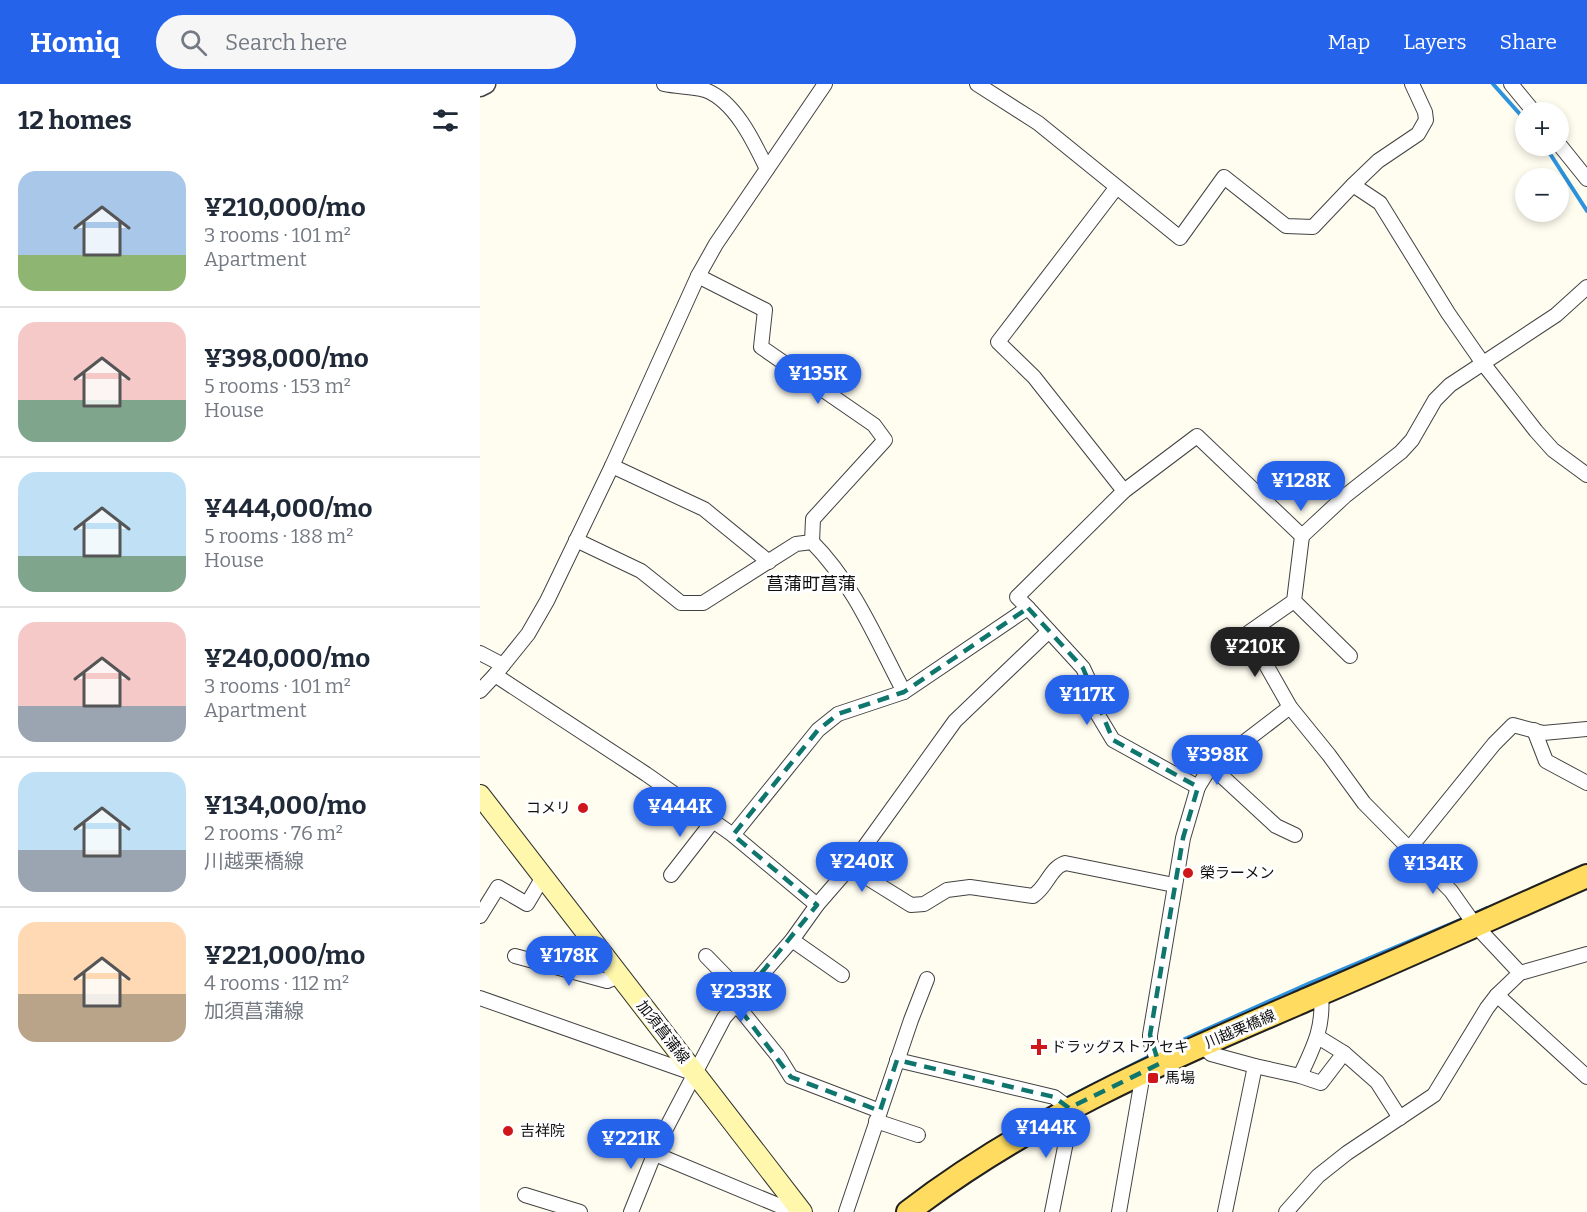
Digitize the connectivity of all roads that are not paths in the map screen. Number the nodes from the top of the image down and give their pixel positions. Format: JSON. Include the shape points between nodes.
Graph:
{"nodes":[{"id":1,"x":486,"y":84,"type":"edge"},
{"id":2,"x":664,"y":84,"type":"edge"},
{"id":3,"x":825,"y":84,"type":"edge"},
{"id":4,"x":977,"y":84,"type":"edge"},
{"id":5,"x":1412,"y":84,"type":"edge"},
{"id":6,"x":1511,"y":84,"type":"edge"},
{"id":7,"x":480,"y":87,"type":"edge"},
{"id":8,"x":1526,"y":102,"type":"edge"},
{"id":9,"x":1568,"y":156,"type":"edge"},
{"id":10,"x":767,"y":169,"type":"junction"},
{"id":11,"x":1587,"y":179,"type":"edge"},
{"id":12,"x":1353,"y":185,"type":"junction"},
{"id":13,"x":1116,"y":188,"type":"junction"},
{"id":14,"x":698,"y":276,"type":"junction"},
{"id":15,"x":1587,"y":286,"type":"edge"},
{"id":16,"x":1482,"y":362,"type":"junction"},
{"id":17,"x":612,"y":466,"type":"junction"},
{"id":18,"x":1587,"y":475,"type":"edge"},
{"id":19,"x":1124,"y":491,"type":"junction"},
{"id":20,"x":1302,"y":536,"type":"junction"},
{"id":21,"x":576,"y":540,"type":"junction"},
{"id":22,"x":812,"y":542,"type":"junction"},
{"id":23,"x":769,"y":561,"type":"junction"},
{"id":24,"x":1294,"y":601,"type":"junction"},
{"id":25,"x":1028,"y":608,"type":"junction"},
{"id":26,"x":1049,"y":631,"type":"junction"},
{"id":27,"x":480,"y":653,"type":"edge"},
{"id":28,"x":1350,"y":656,"type":"dead end"},
{"id":29,"x":499,"y":670,"type":"junction"},
{"id":30,"x":480,"y":691,"type":"edge"},
{"id":31,"x":904,"y":692,"type":"junction"},
{"id":32,"x":1290,"y":707,"type":"junction"},
{"id":33,"x":1587,"y":729,"type":"edge"},
{"id":34,"x":1534,"y":730,"type":"junction"},
{"id":35,"x":1212,"y":767,"type":"junction"},
{"id":36,"x":1587,"y":783,"type":"edge"},
{"id":37,"x":1198,"y":787,"type":"junction"},
{"id":38,"x":480,"y":795,"type":"edge"},
{"id":39,"x":713,"y":821,"type":"junction"},
{"id":40,"x":734,"y":835,"type":"junction"},
{"id":41,"x":1295,"y":835,"type":"dead end"},
{"id":42,"x":1409,"y":849,"type":"junction"},
{"id":43,"x":850,"y":867,"type":"junction"},
{"id":44,"x":671,"y":875,"type":"dead end"},
{"id":45,"x":1587,"y":876,"type":"edge"},
{"id":46,"x":543,"y":877,"type":"junction"},
{"id":47,"x":1174,"y":885,"type":"junction"},
{"id":48,"x":817,"y":905,"type":"junction"},
{"id":49,"x":480,"y":916,"type":"edge"},
{"id":50,"x":1475,"y":925,"type":"junction"},
{"id":51,"x":792,"y":940,"type":"junction"},
{"id":52,"x":1587,"y":954,"type":"edge"},
{"id":53,"x":515,"y":956,"type":"dead end"},
{"id":54,"x":706,"y":956,"type":"dead end"},
{"id":55,"x":1520,"y":973,"type":"junction"},
{"id":56,"x":842,"y":975,"type":"dead end"},
{"id":57,"x":619,"y":976,"type":"junction"},
{"id":58,"x":927,"y":979,"type":"dead end"},
{"id":59,"x":1321,"y":993,"type":"junction"},
{"id":60,"x":1497,"y":995,"type":"junction"},
{"id":61,"x":480,"y":998,"type":"edge"},
{"id":62,"x":740,"y":1000,"type":"junction"},
{"id":63,"x":1318,"y":1036,"type":"junction"},
{"id":64,"x":1202,"y":1045,"type":"junction"},
{"id":65,"x":1344,"y":1053,"type":"junction"},
{"id":66,"x":897,"y":1060,"type":"junction"},
{"id":67,"x":1255,"y":1066,"type":"junction"},
{"id":68,"x":1149,"y":1069,"type":"junction"},
{"id":69,"x":695,"y":1074,"type":"junction"},
{"id":70,"x":1300,"y":1076,"type":"junction"},
{"id":71,"x":1587,"y":1077,"type":"edge"},
{"id":72,"x":1069,"y":1108,"type":"junction"},
{"id":73,"x":878,"y":1116,"type":"junction"},
{"id":74,"x":1400,"y":1118,"type":"junction"},
{"id":75,"x":918,"y":1135,"type":"dead end"},
{"id":76,"x":655,"y":1154,"type":"junction"},
{"id":77,"x":525,"y":1195,"type":"dead end"},
{"id":78,"x":798,"y":1208,"type":"edge"},
{"id":79,"x":580,"y":1212,"type":"edge"},
{"id":80,"x":631,"y":1212,"type":"edge"},
{"id":81,"x":846,"y":1212,"type":"edge"},
{"id":82,"x":908,"y":1212,"type":"edge"},
{"id":83,"x":1052,"y":1212,"type":"edge"},
{"id":84,"x":1119,"y":1212,"type":"edge"},
{"id":85,"x":1225,"y":1212,"type":"edge"},
{"id":86,"x":1286,"y":1212,"type":"edge"}],
"edges":[{"from":1,"to":7,"type":"street"},
{"from":2,"to":10,"type":"street","via":[[704,90],[721,97],[752,138]]},
{"from":3,"to":10,"type":"street"},
{"from":4,"to":13,"type":"street","via":[[1038,123]]},
{"from":5,"to":12,"type":"street","via":[[1425,112],[1426,120],[1419,134],[1378,161]]},
{"from":6,"to":8,"type":"street"},
{"from":9,"to":11,"type":"street"},
{"from":10,"to":14,"type":"street"},
{"from":12,"to":13,"type":"street","via":[[1313,227],[1286,226],[1224,177],[1180,238]]},
{"from":12,"to":16,"type":"street","via":[[1380,203]]},
{"from":13,"to":19,"type":"street","via":[[998,342],[1034,377]]},
{"from":14,"to":17,"type":"street"},
{"from":14,"to":22,"type":"street","via":[[765,309],[761,347],[874,424],[885,441],[813,519]]},
{"from":15,"to":16,"type":"street","via":[[1556,315]]},
{"from":16,"to":18,"type":"street","via":[[1553,450]]},
{"from":16,"to":20,"type":"street","via":[[1435,400],[1401,452]]},
{"from":17,"to":21,"type":"street"},
{"from":17,"to":23,"type":"street","via":[[704,508]]},
{"from":19,"to":20,"type":"street","via":[[1197,436]]},
{"from":19,"to":25,"type":"street","via":[[1017,597]]},
{"from":20,"to":24,"type":"street"},
{"from":21,"to":23,"type":"street","via":[[641,571],[681,603],[703,603]]},
{"from":21,"to":29,"type":"street","via":[[528,634]]},
{"from":22,"to":23,"type":"street","via":[[796,544]]},
{"from":22,"to":31,"type":"street","via":[[861,608]]},
{"from":24,"to":28,"type":"street"},
{"from":24,"to":32,"type":"street","via":[[1248,633]]},
{"from":25,"to":26,"type":"street"},
{"from":25,"to":31,"type":"street"},
{"from":26,"to":37,"type":"street","via":[[1083,668],[1098,715],[1113,740]]},
{"from":26,"to":43,"type":"street","via":[[956,721]]},
{"from":27,"to":29,"type":"street"},
{"from":29,"to":30,"type":"street"},
{"from":29,"to":39,"type":"street"},
{"from":31,"to":40,"type":"street","via":[[838,714],[818,730]]},
{"from":32,"to":35,"type":"street"},
{"from":32,"to":42,"type":"street","via":[[1364,803]]},
{"from":33,"to":34,"type":"street","via":[[1543,733]]},
{"from":34,"to":36,"type":"street","via":[[1546,761]]},
{"from":34,"to":42,"type":"street","via":[[1513,725],[1509,728]]},
{"from":35,"to":37,"type":"street"},
{"from":35,"to":41,"type":"street","via":[[1276,826]]},
{"from":37,"to":47,"type":"street"},
{"from":38,"to":46,"type":"main road","name":"加須菖蒲線"},
{"from":39,"to":40,"type":"street"},
{"from":39,"to":44,"type":"street"},
{"from":40,"to":48,"type":"street"},
{"from":42,"to":50,"type":"street","via":[[1451,891]]},
{"from":43,"to":47,"type":"street","via":[[910,905],[924,904],[947,890],[970,887],[1033,896],[1065,863]]},
{"from":43,"to":48,"type":"street"},
{"from":45,"to":50,"type":"main road","name":"川越栗橋線"},
{"from":46,"to":49,"type":"street","via":[[526,904],[498,887]]},
{"from":46,"to":57,"type":"main road","name":"加須菖蒲線"},
{"from":47,"to":68,"type":"street","via":[[1150,1035]]},
{"from":48,"to":51,"type":"street"},
{"from":50,"to":55,"type":"street"},
{"from":50,"to":59,"type":"main road","name":"川越栗橋線"},
{"from":51,"to":56,"type":"street"},
{"from":51,"to":62,"type":"street"},
{"from":52,"to":55,"type":"street"},
{"from":53,"to":57,"type":"street","via":[[607,981]]},
{"from":54,"to":62,"type":"street"},
{"from":55,"to":60,"type":"street"},
{"from":57,"to":69,"type":"main road","name":"加須菖蒲線"},
{"from":58,"to":66,"type":"street"},
{"from":59,"to":63,"type":"street"},
{"from":59,"to":64,"type":"main road","name":"川越栗橋線"},
{"from":60,"to":71,"type":"street"},
{"from":60,"to":74,"type":"street","via":[[1434,1095]]},
{"from":61,"to":69,"type":"street"},
{"from":62,"to":69,"type":"street","via":[[724,1018]]},
{"from":62,"to":73,"type":"street","via":[[791,1077]]},
{"from":63,"to":65,"type":"street"},
{"from":63,"to":70,"type":"street"},
{"from":64,"to":67,"type":"street","via":[[1210,1054]]},
{"from":64,"to":68,"type":"main road","name":"川越栗橋線"},
{"from":65,"to":70,"type":"street","via":[[1321,1083]]},
{"from":65,"to":74,"type":"street","via":[[1377,1082]]},
{"from":66,"to":72,"type":"street","via":[[1054,1097]]},
{"from":66,"to":73,"type":"street"},
{"from":67,"to":70,"type":"street"},
{"from":67,"to":85,"type":"street"},
{"from":68,"to":72,"type":"main road","name":"川越栗橋線"},
{"from":68,"to":84,"type":"street","via":[[1141,1085]]},
{"from":69,"to":76,"type":"street"},
{"from":69,"to":78,"type":"main road","name":"加須菖蒲線"},
{"from":72,"to":82,"type":"main road","name":"川越栗橋線","via":[[968,1169]]},
{"from":72,"to":83,"type":"street","via":[[1069,1127]]},
{"from":73,"to":75,"type":"street"},
{"from":73,"to":81,"type":"street"},
{"from":74,"to":86,"type":"street","via":[[1317,1176]]},
{"from":76,"to":78,"type":"street","via":[[780,1206]]},
{"from":76,"to":80,"type":"street"},
{"from":77,"to":79,"type":"street"}]}
